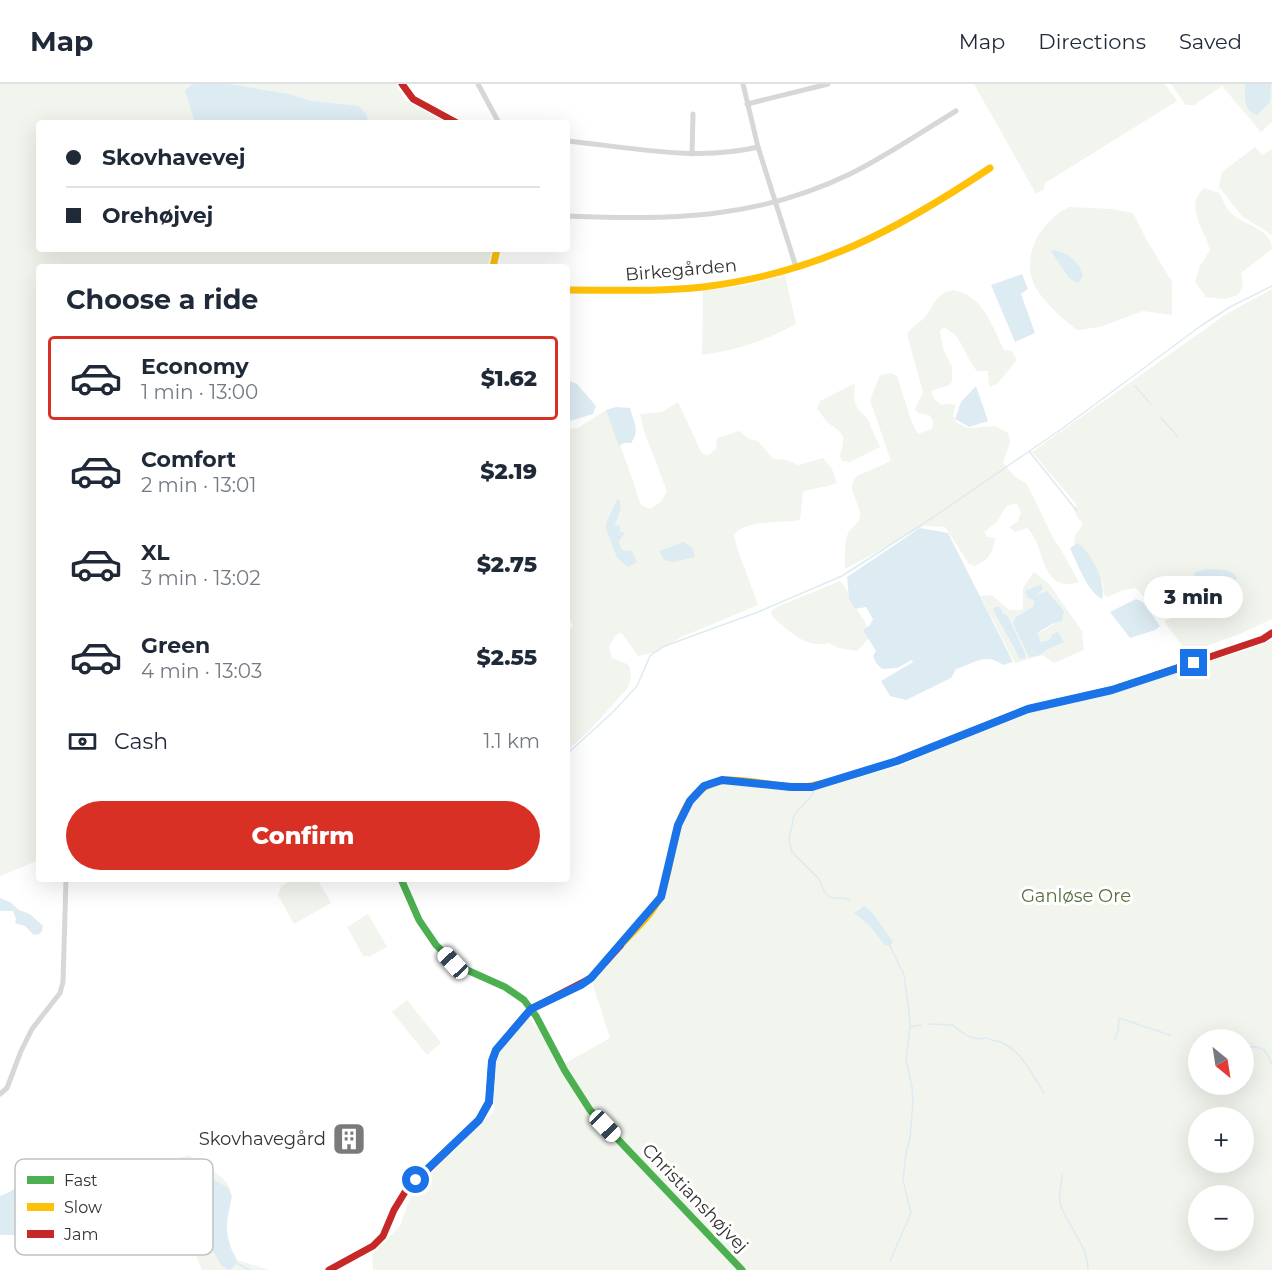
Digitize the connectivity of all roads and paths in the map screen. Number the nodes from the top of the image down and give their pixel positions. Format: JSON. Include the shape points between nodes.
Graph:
{"nodes":[{"id":1,"x":402,"y":84,"type":"edge"},
{"id":2,"x":478,"y":84,"type":"edge"},
{"id":3,"x":743,"y":84,"type":"edge"},
{"id":4,"x":828,"y":84,"type":"edge"},
{"id":5,"x":747,"y":104,"type":"junction"},
{"id":6,"x":956,"y":111,"type":"dead end"},
{"id":7,"x":693,"y":114,"type":"dead end"},
{"id":8,"x":452,"y":120,"type":"edge"},
{"id":9,"x":497,"y":120,"type":"edge"},
{"id":10,"x":570,"y":141,"type":"edge"},
{"id":11,"x":758,"y":147,"type":"junction"},
{"id":12,"x":692,"y":154,"type":"junction"},
{"id":13,"x":990,"y":168,"type":"dead end"},
{"id":14,"x":774,"y":202,"type":"junction"},
{"id":15,"x":570,"y":216,"type":"edge"},
{"id":16,"x":796,"y":267,"type":"junction"},
{"id":17,"x":570,"y":290,"type":"edge"},
{"id":18,"x":1272,"y":633,"type":"edge"},
{"id":19,"x":66,"y":882,"type":"edge"},
{"id":20,"x":402,"y":882,"type":"edge"},
{"id":21,"x":531,"y":1009,"type":"junction"},
{"id":22,"x":0,"y":1094,"type":"edge"},
{"id":23,"x":329,"y":1270,"type":"edge"},
{"id":24,"x":742,"y":1270,"type":"edge"}],
"edges":[{"from":1,"to":8,"type":"street","via":[[413,99]]},
{"from":2,"to":9,"type":"street"},
{"from":3,"to":5,"type":"street"},
{"from":4,"to":5,"type":"street"},
{"from":5,"to":11,"type":"street"},
{"from":6,"to":14,"type":"street","via":[[849,174]]},
{"from":7,"to":12,"type":"street"},
{"from":10,"to":12,"type":"street"},
{"from":11,"to":12,"type":"street"},
{"from":11,"to":14,"type":"street"},
{"from":13,"to":16,"type":"street","name":"Birkegården","via":[[898,226]]},
{"from":14,"to":15,"type":"street","via":[[692,217]]},
{"from":14,"to":16,"type":"street"},
{"from":16,"to":17,"type":"street","name":"Birkegården","via":[[696,288]]},
{"from":18,"to":21,"type":"street","via":[[1112,690],[1028,709],[897,761],[812,787],[722,780],[704,786],[690,801],[678,825],[656,906],[591,978]]},
{"from":19,"to":22,"type":"street","via":[[60,993],[32,1029],[7,1088]]},
{"from":20,"to":21,"type":"street","name":"Christianshøjvej","via":[[421,924],[453,963],[513,991]]},
{"from":21,"to":23,"type":"street","via":[[496,1050],[489,1102],[479,1120],[405,1192],[383,1236],[362,1253]]},
{"from":21,"to":24,"type":"street","name":"Christianshøjvej","via":[[590,1110]]}]}
